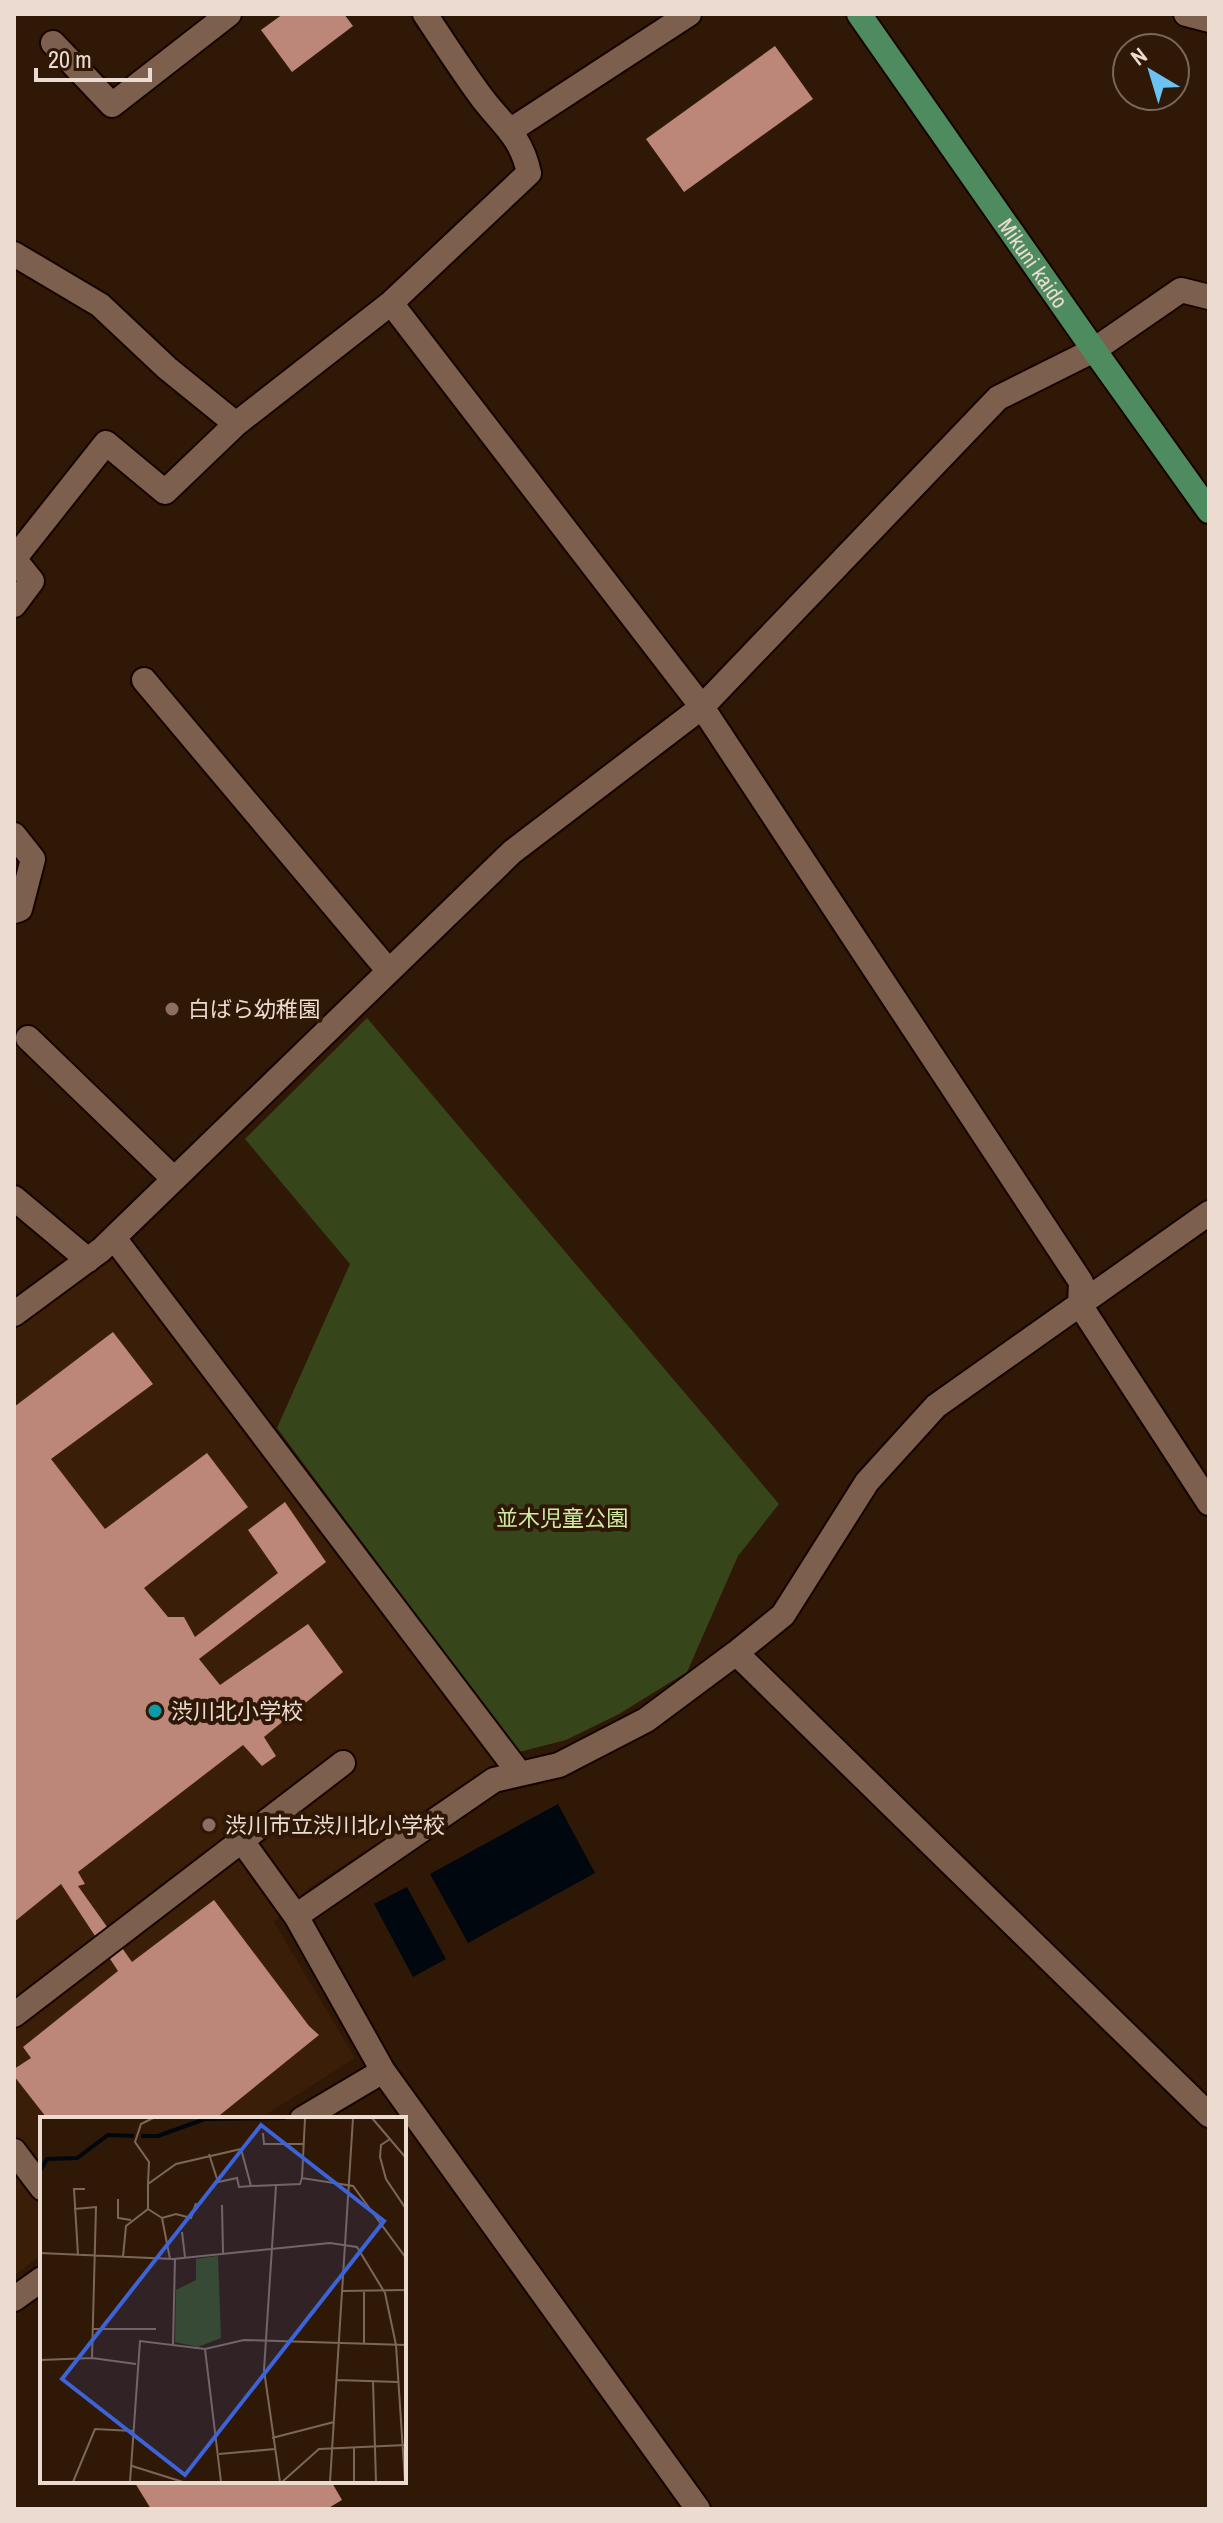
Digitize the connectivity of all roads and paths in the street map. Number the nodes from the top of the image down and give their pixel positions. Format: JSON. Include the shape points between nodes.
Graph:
{"nodes":[{"id":1,"x":229,"y":14,"type":"edge"},
{"id":2,"x":425,"y":14,"type":"edge"},
{"id":3,"x":689,"y":14,"type":"edge"},
{"id":4,"x":859,"y":14,"type":"edge"},
{"id":5,"x":1186,"y":14,"type":"edge"},
{"id":6,"x":1209,"y":20,"type":"edge"},
{"id":7,"x":53,"y":43,"type":"dead end"},
{"id":8,"x":511,"y":130,"type":"junction"},
{"id":9,"x":14,"y":254,"type":"edge"},
{"id":10,"x":1209,"y":297,"type":"edge"},
{"id":11,"x":391,"y":303,"type":"junction"},
{"id":12,"x":1094,"y":350,"type":"junction"},
{"id":13,"x":236,"y":424,"type":"junction"},
{"id":14,"x":1209,"y":511,"type":"edge"},
{"id":15,"x":14,"y":560,"type":"edge"},
{"id":16,"x":14,"y":605,"type":"edge"},
{"id":17,"x":144,"y":680,"type":"dead end"},
{"id":18,"x":702,"y":707,"type":"junction"},
{"id":19,"x":14,"y":835,"type":"edge"},
{"id":20,"x":14,"y":911,"type":"edge"},
{"id":21,"x":388,"y":970,"type":"junction"},
{"id":22,"x":28,"y":1038,"type":"dead end"},
{"id":23,"x":174,"y":1179,"type":"junction"},
{"id":24,"x":14,"y":1198,"type":"edge"},
{"id":25,"x":1209,"y":1213,"type":"edge"},
{"id":26,"x":114,"y":1238,"type":"junction"},
{"id":27,"x":88,"y":1260,"type":"junction"},
{"id":28,"x":1080,"y":1305,"type":"junction"},
{"id":29,"x":14,"y":1314,"type":"edge"},
{"id":30,"x":1209,"y":1503,"type":"edge"},
{"id":31,"x":736,"y":1653,"type":"junction"},
{"id":32,"x":343,"y":1763,"type":"dead end"},
{"id":33,"x":520,"y":1774,"type":"junction"},
{"id":34,"x":242,"y":1841,"type":"junction"},
{"id":35,"x":296,"y":1916,"type":"junction"},
{"id":36,"x":14,"y":2015,"type":"edge"},
{"id":37,"x":383,"y":2071,"type":"junction"},
{"id":38,"x":1209,"y":2115,"type":"edge"},
{"id":39,"x":305,"y":2117,"type":"edge"},
{"id":40,"x":14,"y":2151,"type":"edge"},
{"id":41,"x":40,"y":2185,"type":"edge"},
{"id":42,"x":40,"y":2280,"type":"edge"},
{"id":43,"x":14,"y":2299,"type":"edge"},
{"id":44,"x":690,"y":2506,"type":"edge"}],
"edges":[{"from":1,"to":7,"type":"street","via":[[112,105]]},
{"from":2,"to":8,"type":"street","via":[[479,95]]},
{"from":3,"to":8,"type":"street"},
{"from":4,"to":12,"type":"main road","name":"Mikuni kaido"},
{"from":5,"to":6,"type":"street"},
{"from":8,"to":11,"type":"street","via":[[529,173]]},
{"from":9,"to":13,"type":"street","via":[[100,305]]},
{"from":10,"to":12,"type":"street","via":[[1181,290]]},
{"from":11,"to":13,"type":"street"},
{"from":11,"to":18,"type":"street"},
{"from":12,"to":14,"type":"main road","name":"Mikuni kaido"},
{"from":12,"to":18,"type":"street","via":[[998,398]]},
{"from":13,"to":15,"type":"street","via":[[165,492],[106,443]]},
{"from":15,"to":16,"type":"street","via":[[32,581]]},
{"from":17,"to":21,"type":"street"},
{"from":18,"to":21,"type":"street","via":[[512,852]]},
{"from":18,"to":28,"type":"street","via":[[1081,1282]]},
{"from":19,"to":20,"type":"street","via":[[33,859],[20,909]]},
{"from":21,"to":23,"type":"street"},
{"from":22,"to":23,"type":"street"},
{"from":23,"to":26,"type":"street"},
{"from":24,"to":27,"type":"street"},
{"from":25,"to":28,"type":"street"},
{"from":26,"to":27,"type":"street"},
{"from":26,"to":33,"type":"street"},
{"from":27,"to":29,"type":"street"},
{"from":28,"to":30,"type":"street"},
{"from":28,"to":31,"type":"street","via":[[936,1406],[867,1482],[783,1615]]},
{"from":31,"to":33,"type":"street","via":[[646,1720],[559,1765]]},
{"from":31,"to":38,"type":"street"},
{"from":32,"to":34,"type":"street"},
{"from":33,"to":35,"type":"street","via":[[494,1780]]},
{"from":34,"to":35,"type":"street"},
{"from":34,"to":36,"type":"street"},
{"from":35,"to":37,"type":"street"},
{"from":37,"to":39,"type":"street"},
{"from":37,"to":44,"type":"street"},
{"from":40,"to":41,"type":"street"},
{"from":42,"to":43,"type":"street"}]}
